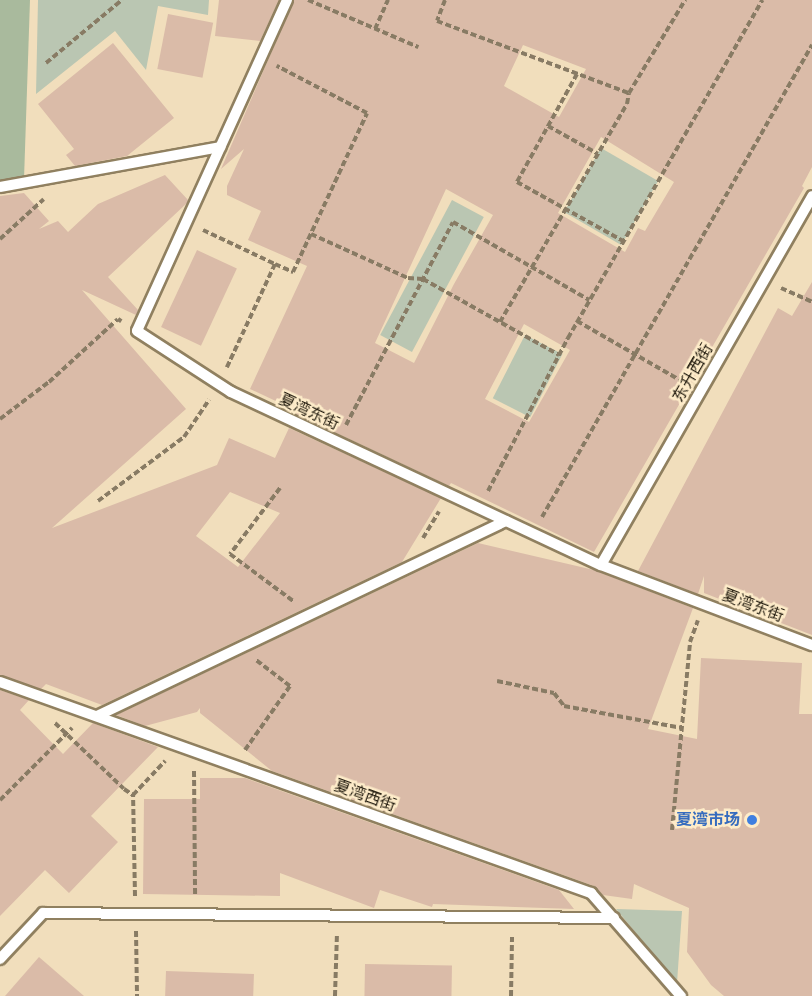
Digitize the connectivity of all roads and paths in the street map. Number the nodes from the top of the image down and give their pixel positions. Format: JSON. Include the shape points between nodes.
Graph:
{"nodes":[{"id":1,"x":122,"y":0,"type":"edge"},
{"id":2,"x":286,"y":0,"type":"edge"},
{"id":3,"x":308,"y":0,"type":"edge"},
{"id":4,"x":388,"y":0,"type":"edge"},
{"id":5,"x":445,"y":0,"type":"edge"},
{"id":6,"x":684,"y":0,"type":"edge"},
{"id":7,"x":762,"y":0,"type":"edge"},
{"id":8,"x":375,"y":29,"type":"junction"},
{"id":9,"x":812,"y":45,"type":"edge"},
{"id":10,"x":418,"y":47,"type":"dead end"},
{"id":11,"x":261,"y":58,"type":"junction"},
{"id":12,"x":46,"y":63,"type":"dead end"},
{"id":13,"x":577,"y":74,"type":"junction"},
{"id":14,"x":629,"y":93,"type":"junction"},
{"id":15,"x":548,"y":126,"type":"junction"},
{"id":16,"x":220,"y":147,"type":"junction"},
{"id":17,"x":597,"y":154,"type":"junction"},
{"id":18,"x":72,"y":174,"type":"junction"},
{"id":19,"x":0,"y":187,"type":"edge"},
{"id":20,"x":812,"y":196,"type":"edge"},
{"id":21,"x":566,"y":209,"type":"junction"},
{"id":22,"x":186,"y":222,"type":"junction"},
{"id":23,"x":311,"y":234,"type":"junction"},
{"id":24,"x":0,"y":239,"type":"edge"},
{"id":25,"x":623,"y":241,"type":"junction"},
{"id":26,"x":275,"y":264,"type":"junction"},
{"id":27,"x":532,"y":267,"type":"junction"},
{"id":28,"x":423,"y":279,"type":"junction"},
{"id":29,"x":764,"y":280,"type":"junction"},
{"id":30,"x":589,"y":300,"type":"junction"},
{"id":31,"x":812,"y":302,"type":"edge"},
{"id":32,"x":577,"y":321,"type":"junction"},
{"id":33,"x":500,"y":322,"type":"junction"},
{"id":34,"x":137,"y":332,"type":"junction"},
{"id":35,"x":635,"y":354,"type":"junction"},
{"id":36,"x":559,"y":355,"type":"junction"},
{"id":37,"x":219,"y":384,"type":"junction"},
{"id":38,"x":700,"y":392,"type":"junction"},
{"id":39,"x":0,"y":419,"type":"edge"},
{"id":40,"x":337,"y":442,"type":"junction"},
{"id":41,"x":280,"y":488,"type":"dead end"},
{"id":42,"x":449,"y":494,"type":"junction"},
{"id":43,"x":98,"y":501,"type":"dead end"},
{"id":44,"x":479,"y":508,"type":"junction"},
{"id":45,"x":506,"y":520,"type":"junction"},
{"id":46,"x":532,"y":533,"type":"junction"},
{"id":47,"x":601,"y":565,"type":"junction"},
{"id":48,"x":404,"y":569,"type":"junction"},
{"id":49,"x":704,"y":604,"type":"junction"},
{"id":50,"x":310,"y":614,"type":"junction"},
{"id":51,"x":812,"y":645,"type":"edge"},
{"id":52,"x":240,"y":648,"type":"junction"},
{"id":53,"x":497,"y":681,"type":"dead end"},
{"id":54,"x":0,"y":682,"type":"edge"},
{"id":55,"x":35,"y":694,"type":"junction"},
{"id":56,"x":92,"y":714,"type":"junction"},
{"id":57,"x":682,"y":728,"type":"junction"},
{"id":58,"x":66,"y":734,"type":"junction"},
{"id":59,"x":180,"y":745,"type":"junction"},
{"id":60,"x":194,"y":750,"type":"junction"},
{"id":61,"x":235,"y":765,"type":"junction"},
{"id":62,"x":133,"y":795,"type":"junction"},
{"id":63,"x":0,"y":800,"type":"edge"},
{"id":64,"x":672,"y":830,"type":"dead end"},
{"id":65,"x":136,"y":914,"type":"junction"},
{"id":66,"x":195,"y":915,"type":"junction"},
{"id":67,"x":337,"y":916,"type":"junction"},
{"id":68,"x":512,"y":917,"type":"junction"},
{"id":69,"x":614,"y":918,"type":"junction"},
{"id":70,"x":0,"y":959,"type":"edge"},
{"id":71,"x":137,"y":996,"type":"edge"},
{"id":72,"x":335,"y":996,"type":"edge"},
{"id":73,"x":510,"y":996,"type":"edge"},
{"id":74,"x":681,"y":996,"type":"edge"}],
"edges":[{"from":1,"to":12,"type":"path"},
{"from":2,"to":11,"type":"lane"},
{"from":3,"to":8,"type":"path"},
{"from":4,"to":8,"type":"path"},
{"from":5,"to":13,"type":"path","via":[[437,21]]},
{"from":6,"to":14,"type":"path"},
{"from":7,"to":25,"type":"path"},
{"from":8,"to":10,"type":"path"},
{"from":9,"to":35,"type":"path"},
{"from":11,"to":16,"type":"lane"},
{"from":11,"to":23,"type":"path","via":[[367,112]]},
{"from":13,"to":14,"type":"path"},
{"from":13,"to":15,"type":"path"},
{"from":14,"to":17,"type":"path","via":[[627,104]]},
{"from":15,"to":17,"type":"path"},
{"from":15,"to":21,"type":"path","via":[[517,182]]},
{"from":16,"to":18,"type":"lane"},
{"from":16,"to":22,"type":"lane"},
{"from":17,"to":21,"type":"path"},
{"from":18,"to":19,"type":"lane"},
{"from":18,"to":24,"type":"path"},
{"from":20,"to":29,"type":"lane","name":"东升西街"},
{"from":21,"to":25,"type":"path"},
{"from":21,"to":27,"type":"path"},
{"from":22,"to":26,"type":"path"},
{"from":22,"to":34,"type":"lane"},
{"from":23,"to":26,"type":"path","via":[[293,272]]},
{"from":23,"to":28,"type":"path","via":[[408,278]]},
{"from":25,"to":30,"type":"path"},
{"from":26,"to":37,"type":"path"},
{"from":27,"to":28,"type":"path","via":[[453,222]]},
{"from":27,"to":30,"type":"path"},
{"from":27,"to":33,"type":"path"},
{"from":28,"to":33,"type":"path"},
{"from":28,"to":40,"type":"path"},
{"from":29,"to":31,"type":"path"},
{"from":29,"to":38,"type":"lane","name":"东升西街"},
{"from":30,"to":32,"type":"path"},
{"from":32,"to":35,"type":"path"},
{"from":32,"to":36,"type":"path"},
{"from":33,"to":36,"type":"path"},
{"from":34,"to":37,"type":"lane","name":"夏湾东街"},
{"from":34,"to":39,"type":"path","via":[[118,319],[49,382]]},
{"from":35,"to":38,"type":"path"},
{"from":35,"to":46,"type":"path"},
{"from":36,"to":44,"type":"path"},
{"from":37,"to":40,"type":"lane","name":"夏湾东街"},
{"from":37,"to":43,"type":"path","via":[[184,437]]},
{"from":38,"to":47,"type":"lane","name":"东升西街"},
{"from":40,"to":42,"type":"lane","name":"夏湾东街"},
{"from":41,"to":50,"type":"path","via":[[230,554]]},
{"from":42,"to":44,"type":"lane","name":"夏湾东街"},
{"from":42,"to":48,"type":"path"},
{"from":44,"to":45,"type":"lane","name":"夏湾东街"},
{"from":45,"to":46,"type":"lane","name":"夏湾东街"},
{"from":45,"to":48,"type":"lane"},
{"from":46,"to":47,"type":"lane","name":"夏湾东街"},
{"from":47,"to":49,"type":"lane","name":"夏湾东街"},
{"from":48,"to":50,"type":"lane"},
{"from":49,"to":51,"type":"lane","name":"夏湾东街"},
{"from":49,"to":57,"type":"path","via":[[690,642]]},
{"from":50,"to":52,"type":"lane"},
{"from":52,"to":56,"type":"lane"},
{"from":52,"to":61,"type":"path","via":[[291,686]]},
{"from":53,"to":57,"type":"path","via":[[554,693],[564,706]]},
{"from":54,"to":55,"type":"lane","name":"夏湾西街"},
{"from":55,"to":56,"type":"lane","name":"夏湾西街"},
{"from":55,"to":58,"type":"path","via":[[43,711]]},
{"from":56,"to":58,"type":"path"},
{"from":56,"to":59,"type":"lane","name":"夏湾西街"},
{"from":57,"to":64,"type":"path"},
{"from":58,"to":62,"type":"path"},
{"from":58,"to":63,"type":"path"},
{"from":59,"to":60,"type":"lane","name":"夏湾西街"},
{"from":59,"to":62,"type":"path"},
{"from":60,"to":61,"type":"lane","name":"夏湾西街"},
{"from":60,"to":66,"type":"path"},
{"from":61,"to":69,"type":"lane","name":"夏湾西街","via":[[591,893]]},
{"from":62,"to":65,"type":"path"},
{"from":65,"to":66,"type":"lane"},
{"from":65,"to":70,"type":"lane","via":[[43,913]]},
{"from":65,"to":71,"type":"path"},
{"from":66,"to":67,"type":"lane"},
{"from":67,"to":68,"type":"lane"},
{"from":67,"to":72,"type":"path"},
{"from":68,"to":69,"type":"lane"},
{"from":68,"to":73,"type":"path"},
{"from":69,"to":74,"type":"lane","name":"夏湾西街"}]}
